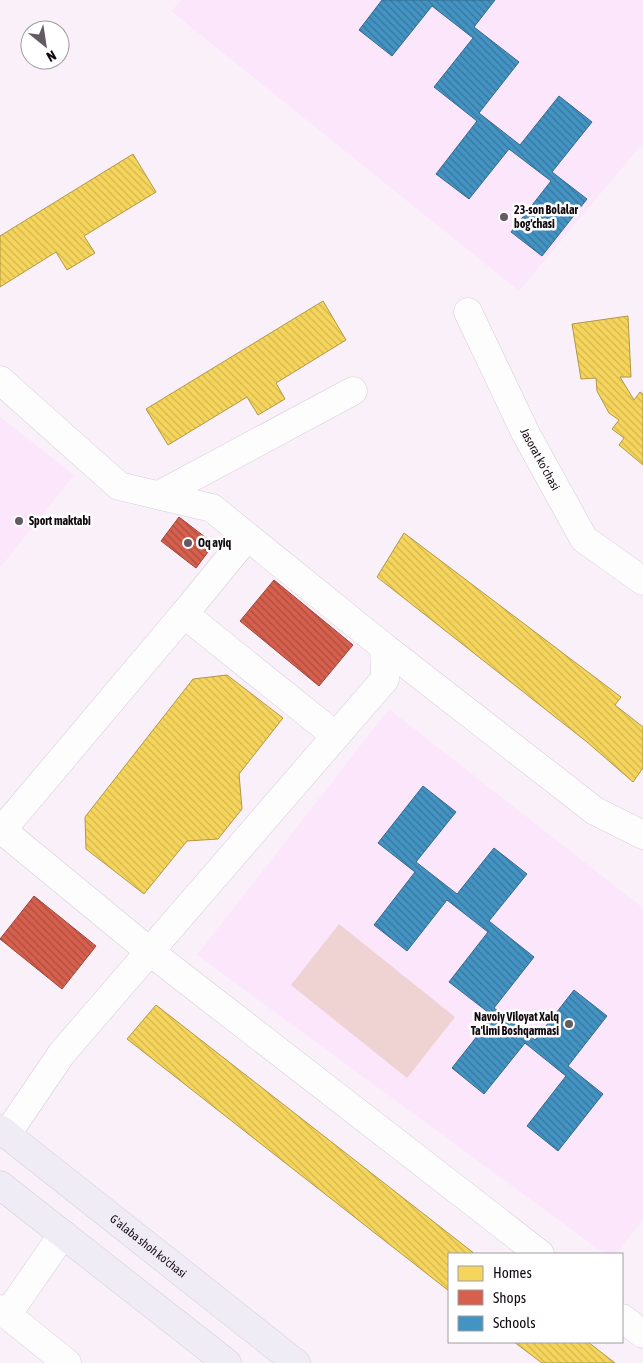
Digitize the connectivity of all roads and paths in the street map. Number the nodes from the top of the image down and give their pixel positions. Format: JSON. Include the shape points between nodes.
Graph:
{"nodes":[{"id":1,"x":468,"y":312,"type":"dead end"},
{"id":2,"x":0,"y":380,"type":"edge"},
{"id":3,"x":353,"y":391,"type":"dead end"},
{"id":4,"x":159,"y":495,"type":"junction"},
{"id":5,"x":247,"y":537,"type":"junction"},
{"id":6,"x":643,"y":581,"type":"edge"},
{"id":7,"x":184,"y":614,"type":"junction"},
{"id":8,"x":384,"y":647,"type":"junction"},
{"id":9,"x":336,"y":736,"type":"junction"},
{"id":10,"x":643,"y":835,"type":"edge"},
{"id":11,"x":149,"y":950,"type":"junction"},
{"id":12,"x":3,"y":1131,"type":"edge"},
{"id":13,"x":0,"y":1185,"type":"edge"},
{"id":14,"x":63,"y":1234,"type":"junction"},
{"id":15,"x":539,"y":1253,"type":"edge"},
{"id":16,"x":4,"y":1312,"type":"edge"},
{"id":17,"x":623,"y":1319,"type":"edge"},
{"id":18,"x":643,"y":1334,"type":"edge"},
{"id":19,"x":67,"y":1363,"type":"edge"},
{"id":20,"x":227,"y":1363,"type":"edge"},
{"id":21,"x":296,"y":1363,"type":"edge"}],
"edges":[{"from":1,"to":6,"type":"street","name":"Jasorat ko‘chasi","via":[[526,434],[584,539]]},
{"from":2,"to":4,"type":"street","via":[[119,486]]},
{"from":3,"to":4,"type":"street"},
{"from":4,"to":5,"type":"street","via":[[212,508]]},
{"from":5,"to":7,"type":"street"},
{"from":5,"to":8,"type":"street"},
{"from":7,"to":9,"type":"street"},
{"from":7,"to":11,"type":"street","via":[[2,830]]},
{"from":8,"to":9,"type":"street","via":[[386,679]]},
{"from":8,"to":10,"type":"street","via":[[595,811]]},
{"from":9,"to":11,"type":"street"},
{"from":11,"to":12,"type":"street","via":[[62,1053]]},
{"from":11,"to":15,"type":"street"},
{"from":12,"to":21,"type":"main road","name":"G'alaba shoh ko'chasi"},
{"from":13,"to":14,"type":"main road"},
{"from":14,"to":16,"type":"street"},
{"from":14,"to":20,"type":"main road"},
{"from":16,"to":19,"type":"street"},
{"from":17,"to":18,"type":"street"}]}
